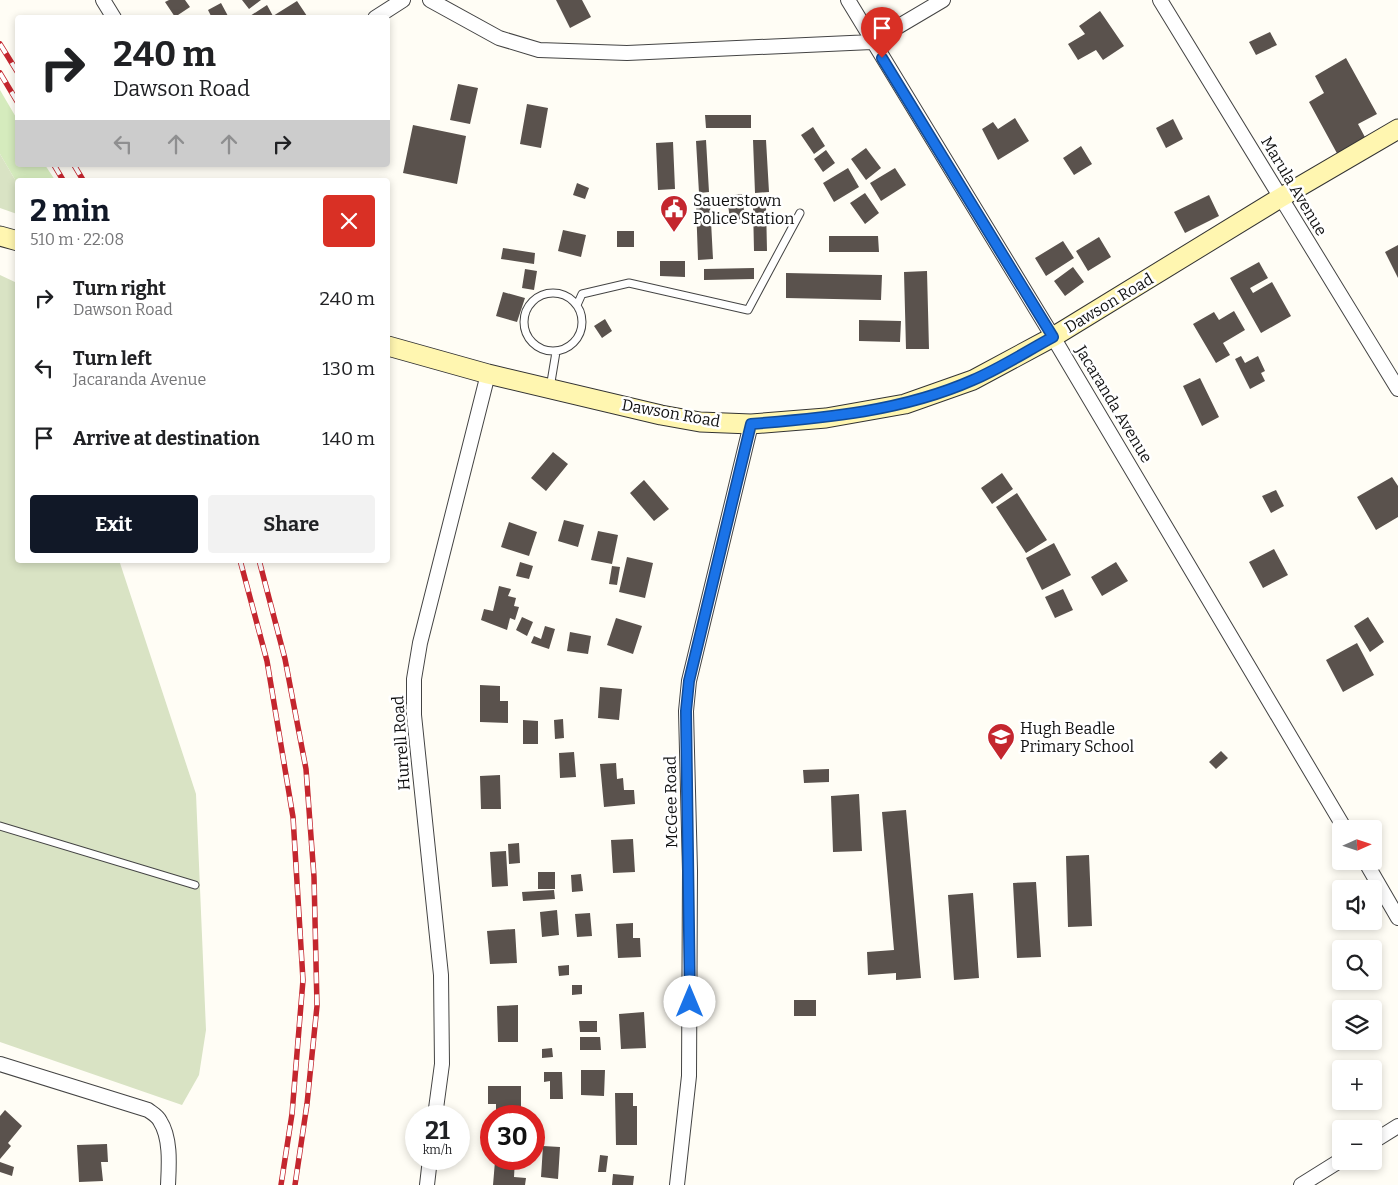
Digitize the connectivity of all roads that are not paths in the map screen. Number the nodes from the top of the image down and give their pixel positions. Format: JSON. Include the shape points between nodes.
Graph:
{"nodes":[{"id":1,"x":103,"y":0,"type":"edge"},
{"id":2,"x":404,"y":0,"type":"edge"},
{"id":3,"x":430,"y":0,"type":"edge"},
{"id":4,"x":848,"y":0,"type":"edge"},
{"id":5,"x":943,"y":0,"type":"edge"},
{"id":6,"x":1160,"y":0,"type":"edge"},
{"id":7,"x":112,"y":15,"type":"edge"},
{"id":8,"x":380,"y":15,"type":"edge"},
{"id":9,"x":872,"y":42,"type":"junction"},
{"id":10,"x":1398,"y":129,"type":"edge"},
{"id":11,"x":1280,"y":198,"type":"junction"},
{"id":12,"x":800,"y":213,"type":"dead end"},
{"id":13,"x":0,"y":236,"type":"edge"},
{"id":14,"x":15,"y":240,"type":"edge"},
{"id":15,"x":577,"y":305,"type":"junction"},
{"id":16,"x":1053,"y":337,"type":"junction"},
{"id":17,"x":390,"y":347,"type":"edge"},
{"id":18,"x":556,"y":352,"type":"junction"},
{"id":19,"x":488,"y":374,"type":"junction"},
{"id":20,"x":550,"y":389,"type":"junction"},
{"id":21,"x":1398,"y":389,"type":"edge"},
{"id":22,"x":751,"y":424,"type":"junction"},
{"id":23,"x":1340,"y":820,"type":"edge"},
{"id":24,"x":0,"y":826,"type":"edge"},
{"id":25,"x":1370,"y":870,"type":"edge"},
{"id":26,"x":195,"y":885,"type":"dead end"},
{"id":27,"x":1398,"y":916,"type":"edge"},
{"id":28,"x":0,"y":1064,"type":"edge"},
{"id":29,"x":436,"y":1105,"type":"edge"},
{"id":30,"x":1398,"y":1126,"type":"edge"},
{"id":31,"x":1382,"y":1136,"type":"edge"},
{"id":32,"x":1332,"y":1166,"type":"edge"},
{"id":33,"x":429,"y":1170,"type":"edge"},
{"id":34,"x":168,"y":1185,"type":"edge"},
{"id":35,"x":427,"y":1185,"type":"edge"},
{"id":36,"x":677,"y":1185,"type":"edge"},
{"id":37,"x":1301,"y":1185,"type":"edge"}],
"edges":[{"from":1,"to":7,"type":"street"},
{"from":2,"to":8,"type":"street"},
{"from":3,"to":9,"type":"street","via":[[498,38],[539,50],[627,53]]},
{"from":4,"to":9,"type":"street","name":"Jacaranda Avenue"},
{"from":5,"to":9,"type":"street"},
{"from":6,"to":11,"type":"street","name":"Marula Avenue"},
{"from":9,"to":16,"type":"street","name":"Jacaranda Avenue"},
{"from":10,"to":11,"type":"street","name":"Dawson Road"},
{"from":11,"to":16,"type":"street","name":"Dawson Road"},
{"from":11,"to":21,"type":"street","name":"Marula Avenue"},
{"from":12,"to":15,"type":"lane","via":[[748,310],[629,283],[582,294]]},
{"from":13,"to":14,"type":"street"},
{"from":15,"to":18,"type":"lane","via":[[582,322],[577,340]]},
{"from":15,"to":18,"type":"lane","via":[[568,297],[544,294],[533,300],[526,310],[525,334],[532,344],[543,351]]},
{"from":16,"to":22,"type":"street","name":"Dawson Road","via":[[973,380],[905,404],[826,418]]},
{"from":16,"to":23,"type":"street","name":"Jacaranda Avenue"},
{"from":17,"to":19,"type":"street","name":"Dawson Road"},
{"from":18,"to":20,"type":"lane"},
{"from":19,"to":20,"type":"street","name":"Dawson Road"},
{"from":19,"to":29,"type":"street","name":"Hurrell Road","via":[[414,678],[414,715],[441,975],[442,1064]]},
{"from":20,"to":22,"type":"street","name":"Dawson Road","via":[[671,417]]},
{"from":22,"to":36,"type":"street","name":"McGee Road","via":[[689,681],[686,711],[690,871],[689,1076]]},
{"from":24,"to":26,"type":"lane"},
{"from":25,"to":27,"type":"street"},
{"from":28,"to":34,"type":"street","via":[[148,1110],[160,1119],[165,1134]]},
{"from":30,"to":31,"type":"street"},
{"from":32,"to":37,"type":"street"},
{"from":33,"to":35,"type":"street"}]}
